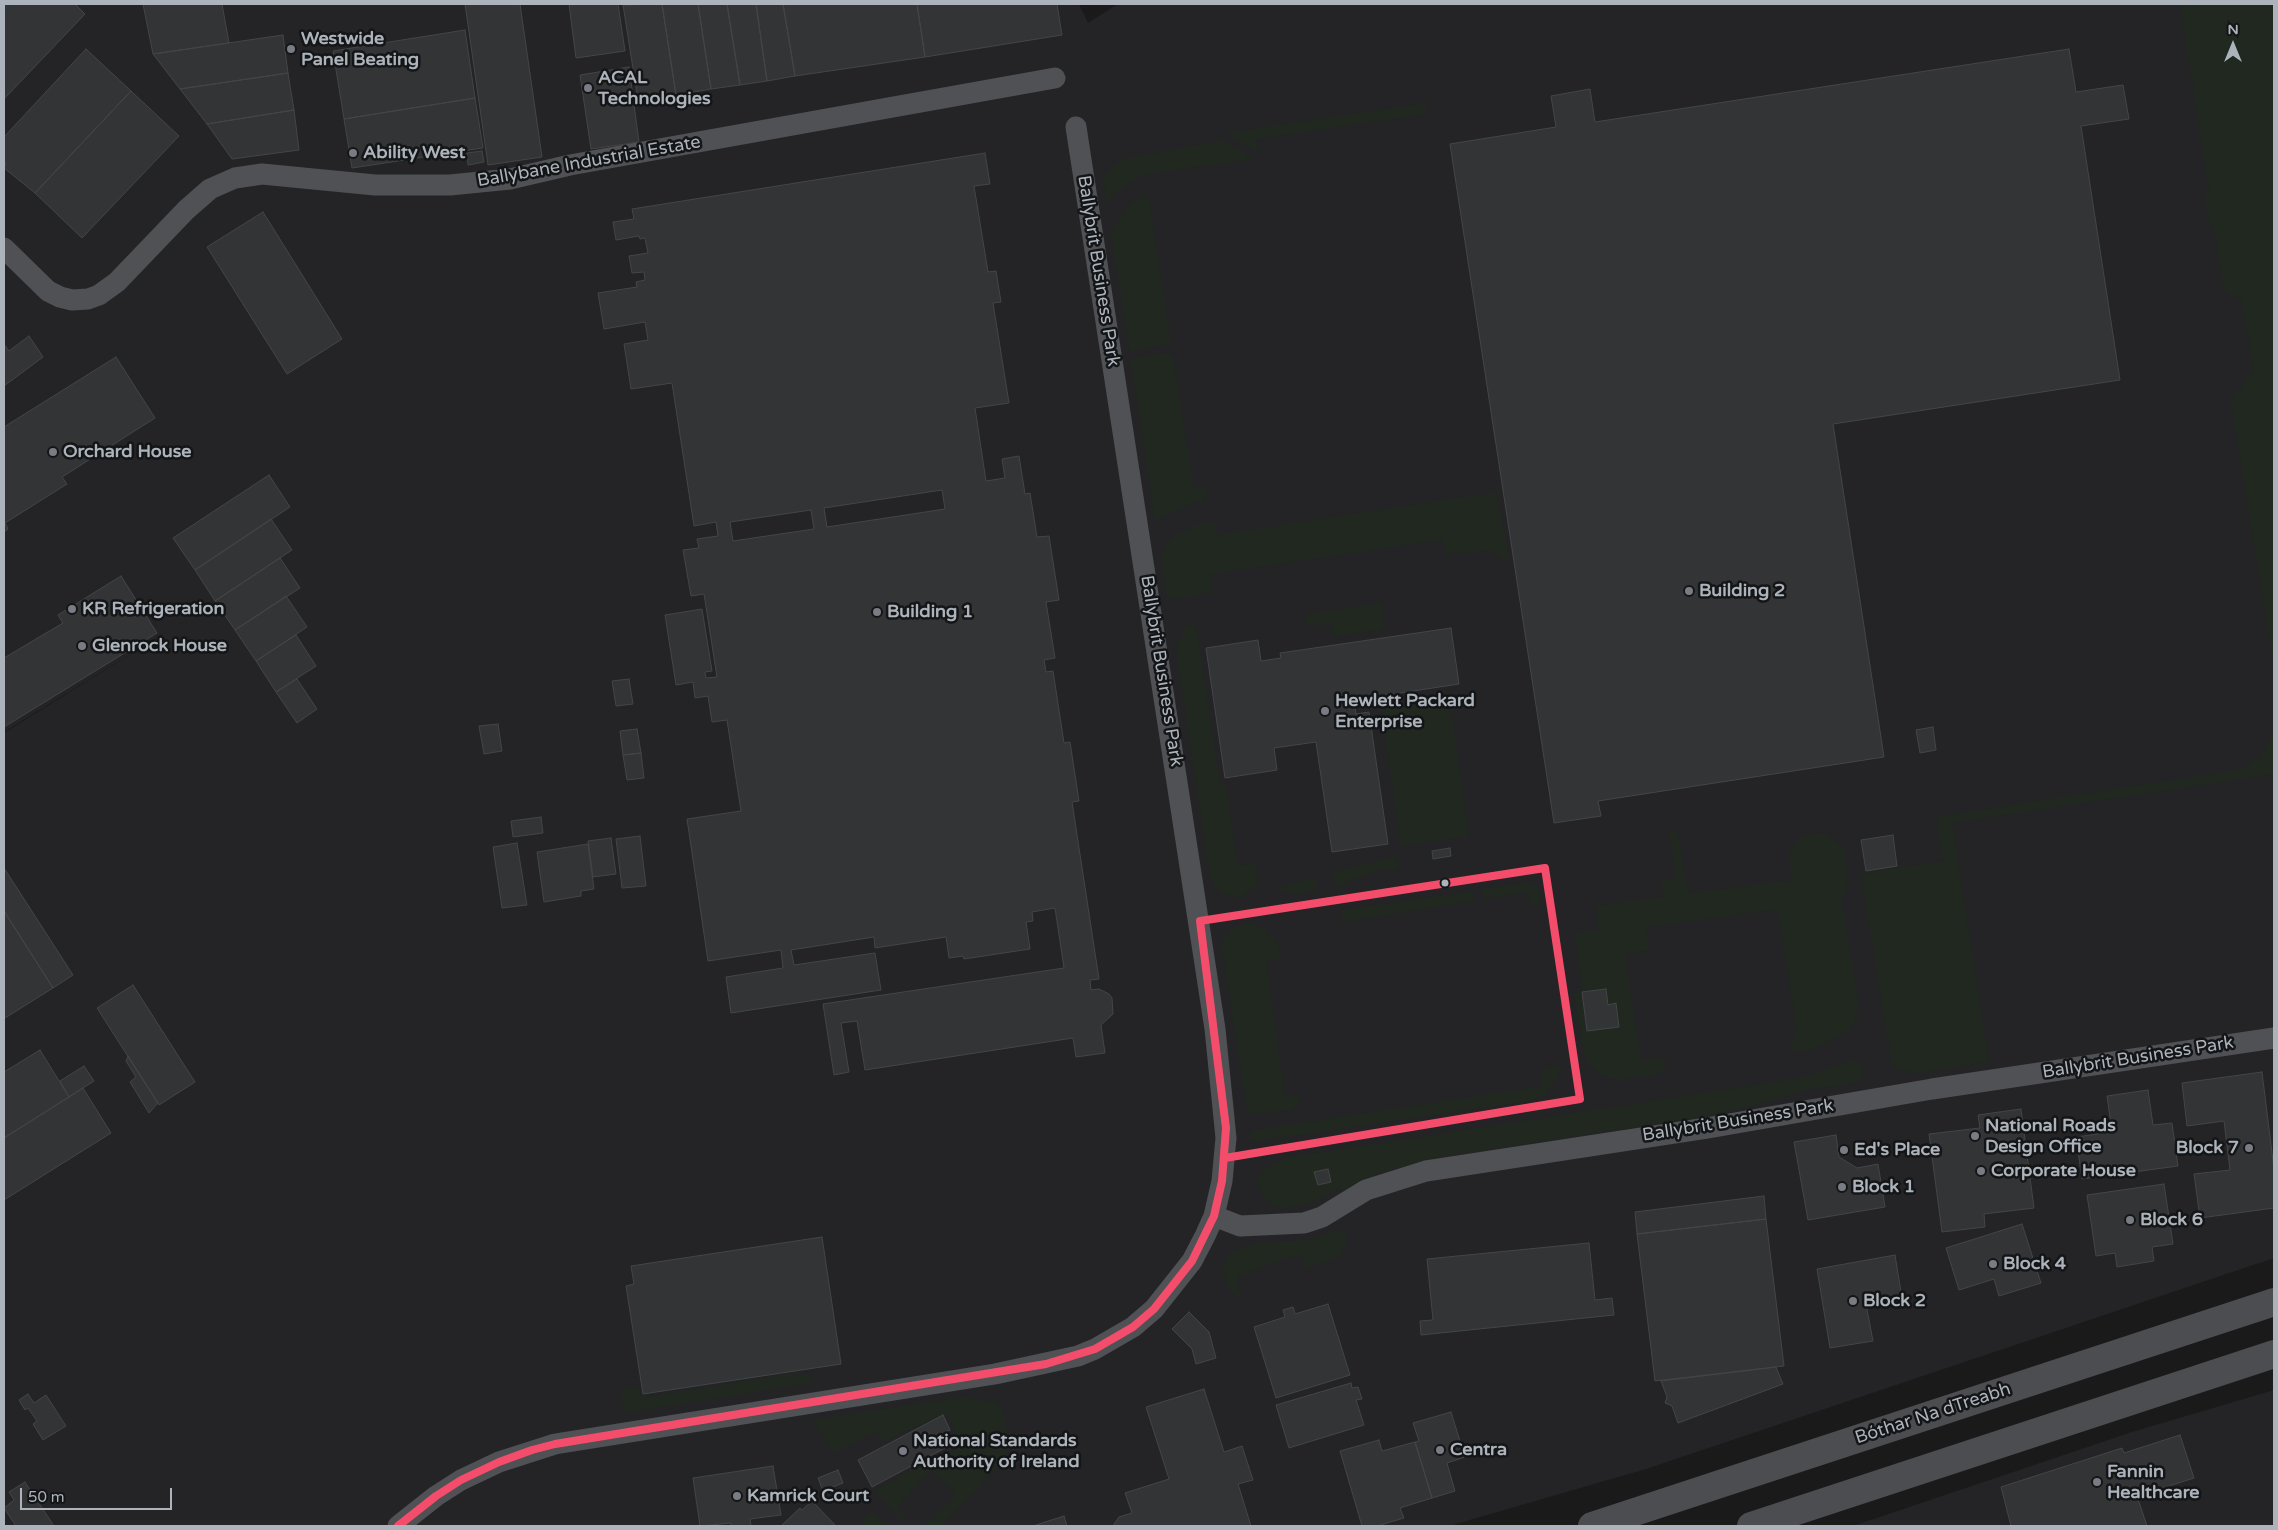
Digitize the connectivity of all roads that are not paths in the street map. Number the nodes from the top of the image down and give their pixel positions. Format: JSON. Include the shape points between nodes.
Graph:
{"nodes":[{"id":1,"x":1055,"y":78,"type":"dead end"},
{"id":2,"x":1076,"y":127,"type":"dead end"},
{"id":3,"x":4,"y":248,"type":"edge"},
{"id":4,"x":2274,"y":1038,"type":"edge"},
{"id":5,"x":1214,"y":1216,"type":"junction"},
{"id":6,"x":2274,"y":1302,"type":"edge"},
{"id":7,"x":2274,"y":1354,"type":"edge"},
{"id":8,"x":1942,"y":1463,"type":"junction"},
{"id":9,"x":398,"y":1526,"type":"edge"},
{"id":10,"x":1592,"y":1526,"type":"edge"},
{"id":11,"x":1751,"y":1526,"type":"edge"},
{"id":12,"x":1800,"y":1526,"type":"edge"}],
"edges":[{"from":1,"to":3,"type":"street","name":"Ballybane Industrial Estate","via":[[570,164],[510,179],[450,185],[375,185],[262,174],[235,178],[210,189],[117,282],[88,299],[66,299],[48,291]]},
{"from":2,"to":5,"type":"street","name":"Ballybrit Business Park","via":[[1215,1029],[1226,1138],[1222,1181]]},
{"from":4,"to":5,"type":"street","name":"Ballybrit Business Park","via":[[1932,1089],[1426,1171],[1366,1190],[1322,1217],[1304,1223],[1240,1226]]},
{"from":5,"to":9,"type":"street","name":"Ballybrit Business Park","via":[[1192,1262],[1154,1309],[1133,1327],[1078,1356],[995,1374],[548,1446],[499,1462],[460,1480]]},
{"from":6,"to":10,"type":"highway","name":"Bóthar Na dTreabh"},
{"from":7,"to":8,"type":"highway"},
{"from":8,"to":11,"type":"highway"},
{"from":8,"to":12,"type":"highway"}]}
